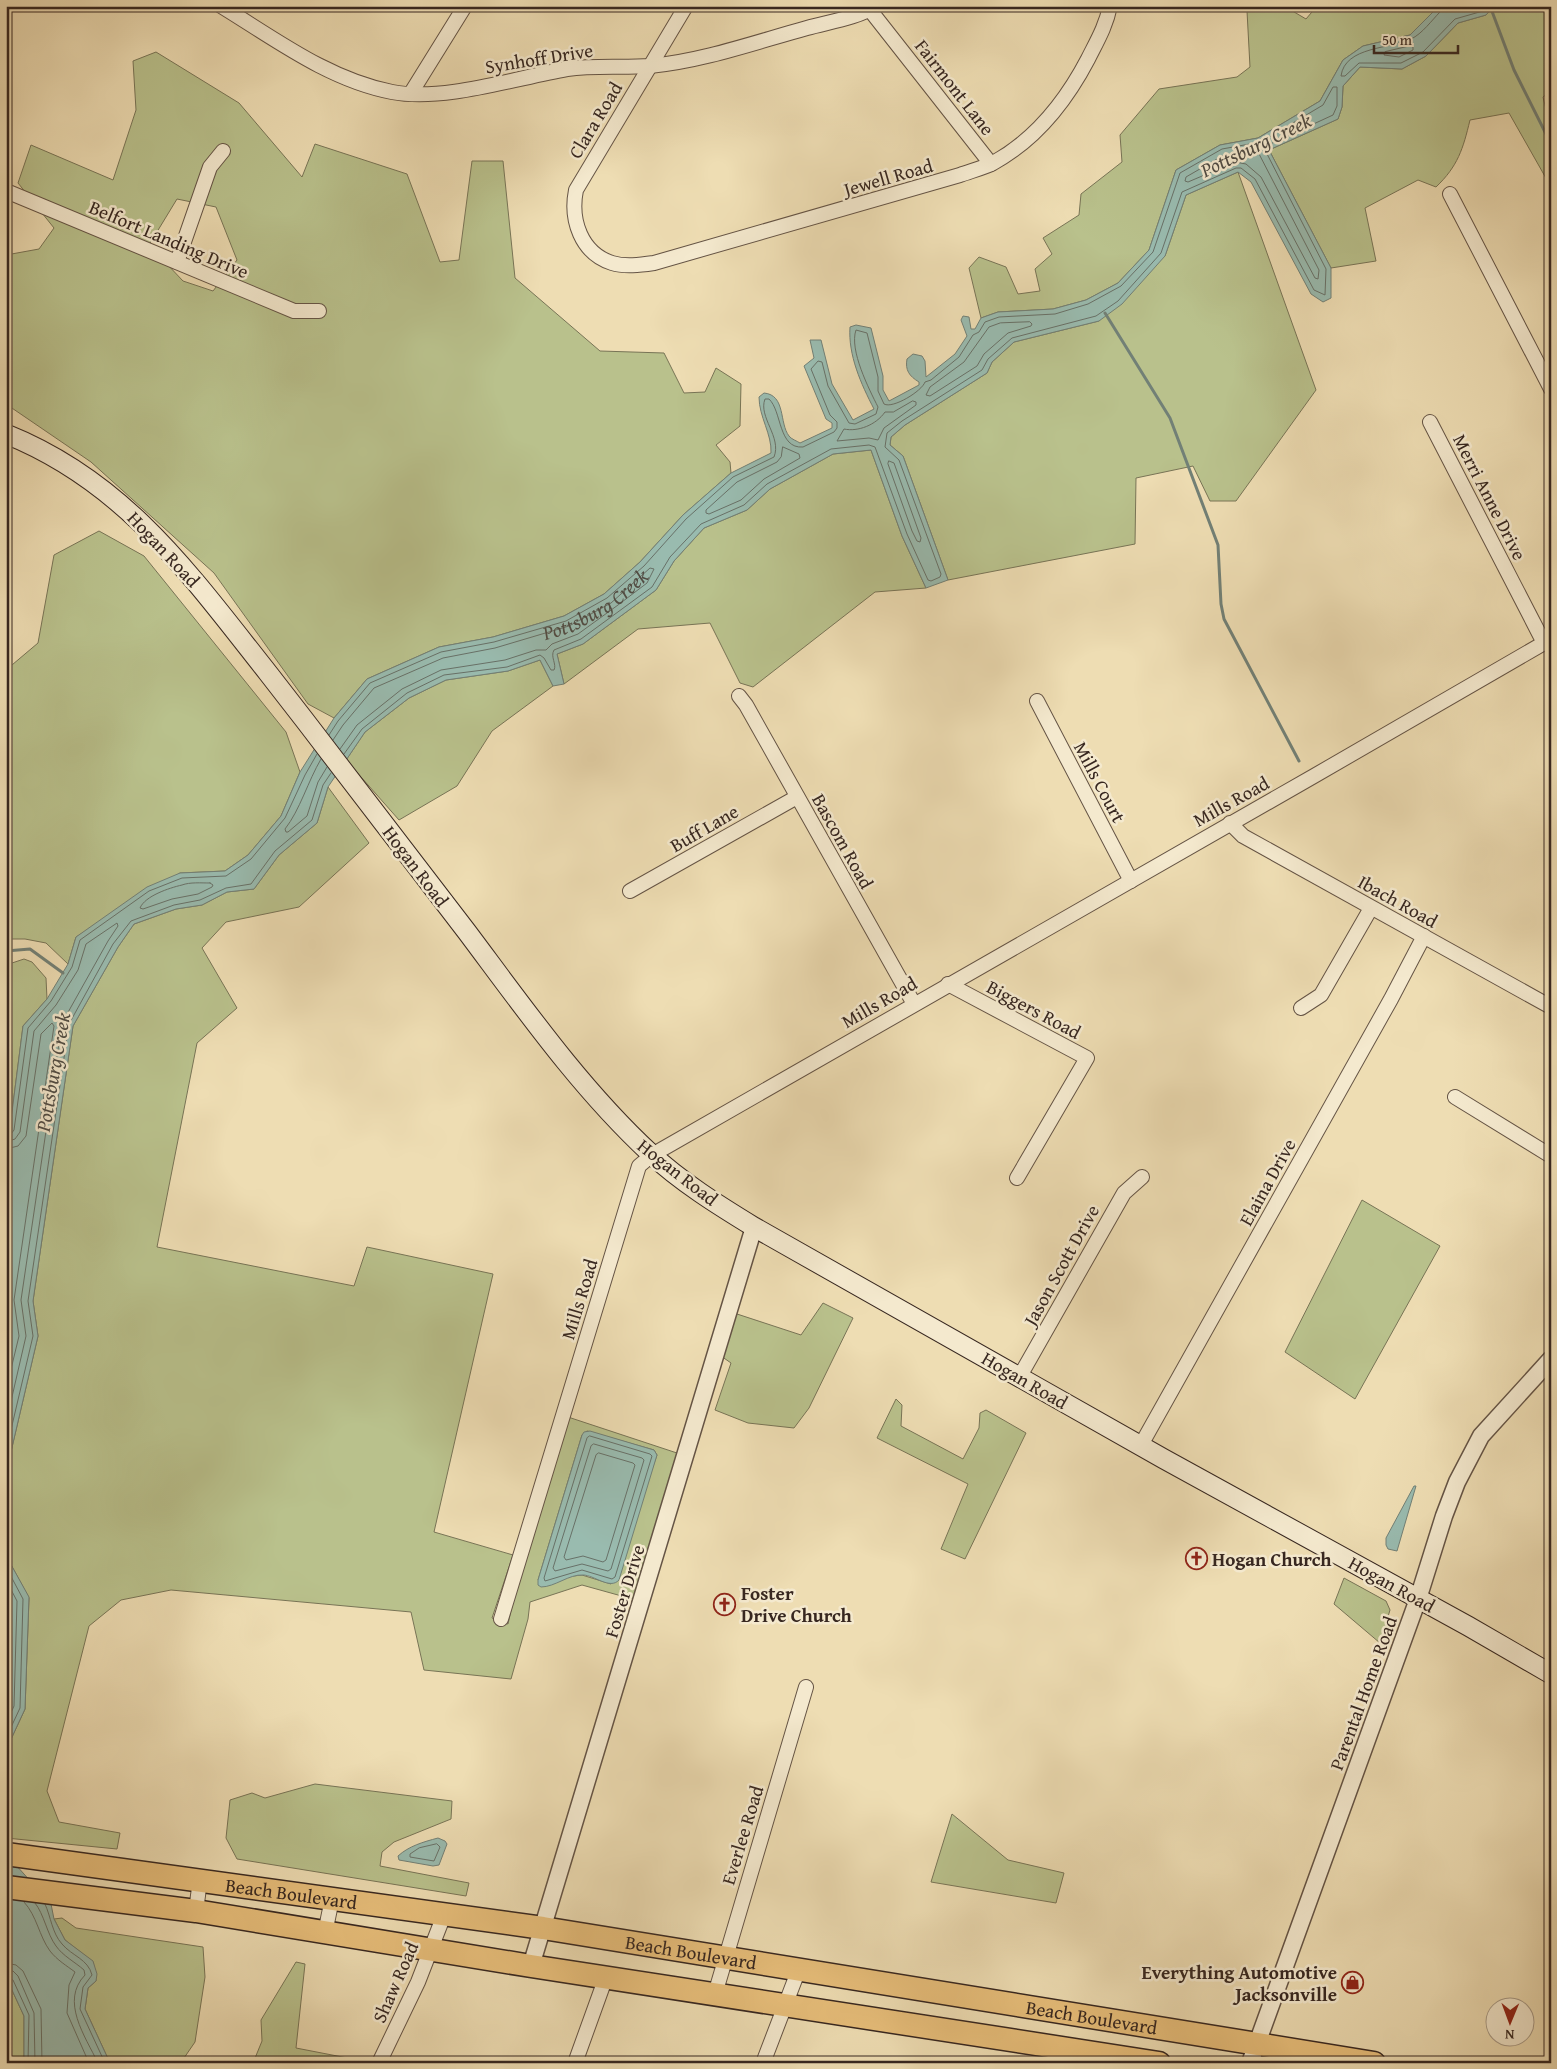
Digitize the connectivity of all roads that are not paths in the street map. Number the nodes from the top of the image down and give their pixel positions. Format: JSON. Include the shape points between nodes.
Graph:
{"nodes":[{"id":1,"x":221,"y":6,"type":"edge"},
{"id":2,"x":465,"y":6,"type":"edge"},
{"id":3,"x":686,"y":6,"type":"edge"},
{"id":4,"x":1110,"y":6,"type":"edge"},
{"id":5,"x":873,"y":8,"type":"edge"},
{"id":6,"x":650,"y":66,"type":"junction"},
{"id":7,"x":411,"y":94,"type":"junction"},
{"id":8,"x":223,"y":151,"type":"dead end"},
{"id":9,"x":991,"y":164,"type":"junction"},
{"id":10,"x":6,"y":191,"type":"edge"},
{"id":11,"x":1450,"y":194,"type":"dead end"},
{"id":12,"x":599,"y":257,"type":"joint"},
{"id":13,"x":177,"y":262,"type":"junction"},
{"id":14,"x":319,"y":311,"type":"dead end"},
{"id":15,"x":1551,"y":389,"type":"edge"},
{"id":16,"x":1430,"y":422,"type":"dead end"},
{"id":17,"x":6,"y":434,"type":"edge"},
{"id":18,"x":1547,"y":641,"type":"edge"},
{"id":19,"x":739,"y":696,"type":"dead end"},
{"id":20,"x":1037,"y":701,"type":"dead end"},
{"id":21,"x":797,"y":797,"type":"junction"},
{"id":22,"x":1230,"y":823,"type":"junction"},
{"id":23,"x":1131,"y":881,"type":"junction"},
{"id":24,"x":630,"y":891,"type":"dead end"},
{"id":25,"x":1371,"y":908,"type":"junction"},
{"id":26,"x":1424,"y":936,"type":"junction"},
{"id":27,"x":948,"y":984,"type":"junction"},
{"id":28,"x":914,"y":1004,"type":"junction"},
{"id":29,"x":1551,"y":1007,"type":"edge"},
{"id":30,"x":1301,"y":1008,"type":"dead end"},
{"id":31,"x":1455,"y":1097,"type":"dead end"},
{"id":32,"x":652,"y":1155,"type":"junction"},
{"id":33,"x":1551,"y":1156,"type":"edge"},
{"id":34,"x":1017,"y":1178,"type":"dead end"},
{"id":35,"x":1142,"y":1178,"type":"dead end"},
{"id":36,"x":754,"y":1227,"type":"junction"},
{"id":37,"x":1551,"y":1359,"type":"edge"},
{"id":38,"x":1020,"y":1376,"type":"junction"},
{"id":39,"x":1141,"y":1445,"type":"junction"},
{"id":40,"x":1418,"y":1599,"type":"junction"},
{"id":41,"x":501,"y":1618,"type":"dead end"},
{"id":42,"x":1551,"y":1674,"type":"edge"},
{"id":43,"x":806,"y":1687,"type":"dead end"},
{"id":44,"x":6,"y":1854,"type":"edge"},
{"id":45,"x":200,"y":1880,"type":"junction"},
{"id":46,"x":6,"y":1887,"type":"edge"},
{"id":47,"x":332,"y":1899,"type":"junction"},
{"id":48,"x":196,"y":1911,"type":"junction"},
{"id":49,"x":444,"y":1915,"type":"junction"},
{"id":50,"x":543,"y":1928,"type":"junction"},
{"id":51,"x":325,"y":1933,"type":"junction"},
{"id":52,"x":431,"y":1950,"type":"junction"},
{"id":53,"x":726,"y":1957,"type":"junction"},
{"id":54,"x":531,"y":1966,"type":"junction"},
{"id":55,"x":799,"y":1969,"type":"junction"},
{"id":56,"x":606,"y":1977,"type":"junction"},
{"id":57,"x":714,"y":1994,"type":"junction"},
{"id":58,"x":785,"y":2005,"type":"junction"},
{"id":59,"x":1253,"y":2053,"type":"edge"},
{"id":60,"x":379,"y":2063,"type":"edge"},
{"id":61,"x":575,"y":2063,"type":"edge"},
{"id":62,"x":763,"y":2063,"type":"edge"},
{"id":63,"x":1159,"y":2063,"type":"edge"},
{"id":64,"x":1374,"y":2063,"type":"edge"}],
"edges":[{"from":1,"to":7,"type":"street","name":"Synhoff Drive","via":[[315,63],[374,88]]},
{"from":2,"to":7,"type":"street"},
{"from":3,"to":6,"type":"street","name":"Clara Road"},
{"from":4,"to":9,"type":"street","name":"Jewell Road","via":[[1106,24],[1060,105],[1032,134]]},
{"from":5,"to":6,"type":"street","name":"Synhoff Drive","via":[[692,60]]},
{"from":5,"to":9,"type":"street","name":"Fairmont Lane"},
{"from":6,"to":7,"type":"street","name":"Synhoff Drive","via":[[589,66],[464,89]]},
{"from":6,"to":12,"type":"street","name":"Clara Road","via":[[576,190],[574,214],[577,227]]},
{"from":8,"to":13,"type":"street","via":[[210,166]]},
{"from":9,"to":12,"type":"street","name":"Jewell Road","via":[[654,263],[624,265]]},
{"from":10,"to":13,"type":"street","name":"Belfort Landing Drive"},
{"from":11,"to":15,"type":"street"},
{"from":13,"to":14,"type":"street","name":"Belfort Landing Drive","via":[[294,311]]},
{"from":16,"to":18,"type":"street","name":"Merri Anne Drive"},
{"from":17,"to":32,"type":"main road","name":"Hogan Road","via":[[60,460],[90,480],[145,525],[183,565],[575,1072]]},
{"from":18,"to":22,"type":"street","name":"Mills Road"},
{"from":19,"to":21,"type":"street","name":"Bascom Road"},
{"from":20,"to":23,"type":"street","name":"Mills Court"},
{"from":21,"to":24,"type":"street","name":"Buff Lane"},
{"from":21,"to":28,"type":"street","name":"Bascom Road"},
{"from":22,"to":23,"type":"street","name":"Mills Road"},
{"from":22,"to":25,"type":"street","name":"Ibach Road","via":[[1243,836]]},
{"from":23,"to":27,"type":"street","name":"Mills Road"},
{"from":25,"to":26,"type":"street","name":"Ibach Road"},
{"from":25,"to":30,"type":"street","via":[[1321,995]]},
{"from":26,"to":29,"type":"street","name":"Ibach Road"},
{"from":26,"to":39,"type":"street","name":"Elaina Drive"},
{"from":27,"to":28,"type":"street","name":"Mills Road"},
{"from":27,"to":34,"type":"street","name":"Biggers Road","via":[[1087,1058]]},
{"from":28,"to":32,"type":"street","name":"Mills Road"},
{"from":31,"to":33,"type":"street"},
{"from":32,"to":36,"type":"main road","name":"Hogan Road","via":[[717,1204]]},
{"from":32,"to":41,"type":"street","name":"Mills Road","via":[[639,1166]]},
{"from":35,"to":38,"type":"street","name":"Jason Scott Drive","via":[[1124,1192]]},
{"from":36,"to":38,"type":"main road","name":"Hogan Road"},
{"from":36,"to":50,"type":"street","name":"Foster Drive"},
{"from":37,"to":40,"type":"street","name":"Parental Home Road","via":[[1493,1420],[1470,1454],[1444,1516]]},
{"from":38,"to":39,"type":"main road","name":"Hogan Road"},
{"from":39,"to":40,"type":"main road","name":"Hogan Road"},
{"from":40,"to":42,"type":"main road","name":"Hogan Road"},
{"from":40,"to":59,"type":"street","name":"Parental Home Road"},
{"from":43,"to":53,"type":"street","name":"Everlee Road"},
{"from":44,"to":45,"type":"highway","name":"Beach Boulevard"},
{"from":45,"to":47,"type":"highway","name":"Beach Boulevard"},
{"from":45,"to":48,"type":"street"},
{"from":46,"to":48,"type":"highway"},
{"from":47,"to":49,"type":"highway","name":"Beach Boulevard"},
{"from":47,"to":51,"type":"street"},
{"from":48,"to":51,"type":"highway"},
{"from":49,"to":50,"type":"highway","name":"Beach Boulevard"},
{"from":49,"to":52,"type":"street","name":"Shaw Road"},
{"from":50,"to":53,"type":"highway","name":"Beach Boulevard"},
{"from":50,"to":54,"type":"street","name":"Foster Drive"},
{"from":51,"to":52,"type":"highway"},
{"from":52,"to":54,"type":"highway"},
{"from":52,"to":60,"type":"street","name":"Shaw Road"},
{"from":53,"to":55,"type":"highway","name":"Beach Boulevard"},
{"from":53,"to":57,"type":"street","name":"Everlee Road"},
{"from":54,"to":56,"type":"highway"},
{"from":55,"to":58,"type":"street"},
{"from":55,"to":59,"type":"highway","name":"Beach Boulevard"},
{"from":56,"to":57,"type":"highway"},
{"from":56,"to":61,"type":"street"},
{"from":57,"to":58,"type":"highway"},
{"from":58,"to":62,"type":"street"},
{"from":58,"to":63,"type":"highway"},
{"from":59,"to":64,"type":"highway","name":"Beach Boulevard"}]}
